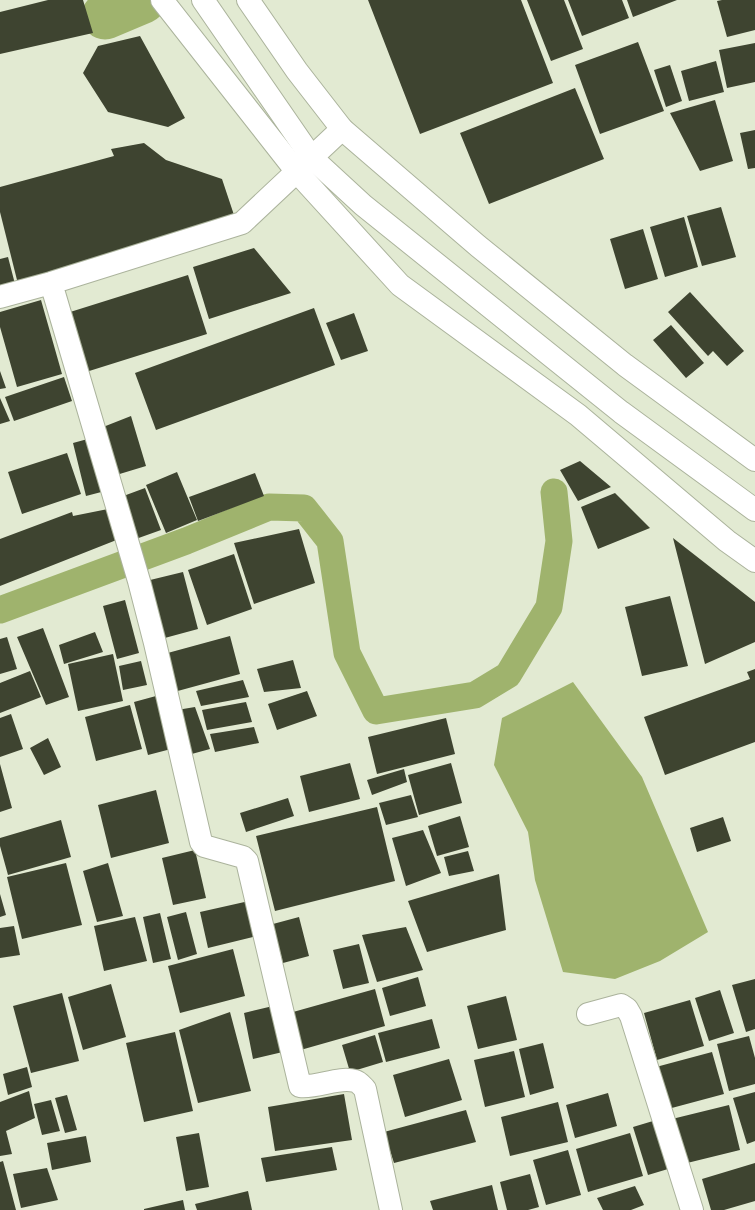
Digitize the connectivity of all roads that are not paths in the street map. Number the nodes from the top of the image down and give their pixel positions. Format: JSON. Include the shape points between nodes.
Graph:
{"nodes":[{"id":1,"x":162,"y":0,"type":"edge"},
{"id":2,"x":203,"y":0,"type":"edge"},
{"id":3,"x":248,"y":0,"type":"edge"},
{"id":4,"x":342,"y":129,"type":"junction"},
{"id":5,"x":305,"y":165,"type":"junction"},
{"id":6,"x":51,"y":283,"type":"junction"},
{"id":7,"x":0,"y":298,"type":"edge"},
{"id":8,"x":755,"y":460,"type":"edge"},
{"id":9,"x":755,"y":510,"type":"edge"},
{"id":10,"x":755,"y":560,"type":"edge"},
{"id":11,"x":588,"y":1014,"type":"dead end"},
{"id":12,"x":391,"y":1210,"type":"edge"},
{"id":13,"x":692,"y":1210,"type":"edge"}],
"edges":[{"from":1,"to":5,"type":"main road"},
{"from":2,"to":5,"type":"main road"},
{"from":3,"to":4,"type":"main road","via":[[297,71]]},
{"from":4,"to":5,"type":"main road"},
{"from":4,"to":8,"type":"main road","via":[[478,246],[625,365]]},
{"from":5,"to":6,"type":"main road","via":[[242,223]]},
{"from":5,"to":9,"type":"main road","via":[[363,205],[609,403]]},
{"from":5,"to":10,"type":"main road","via":[[400,284],[578,415],[727,541]]},
{"from":6,"to":7,"type":"main road"},
{"from":6,"to":12,"type":"main road","via":[[155,643],[201,842],[210,849],[247,861],[300,1086],[308,1087],[346,1079],[357,1082],[365,1089]]},
{"from":11,"to":13,"type":"main road","via":[[621,1005],[632,1016]]}]}
